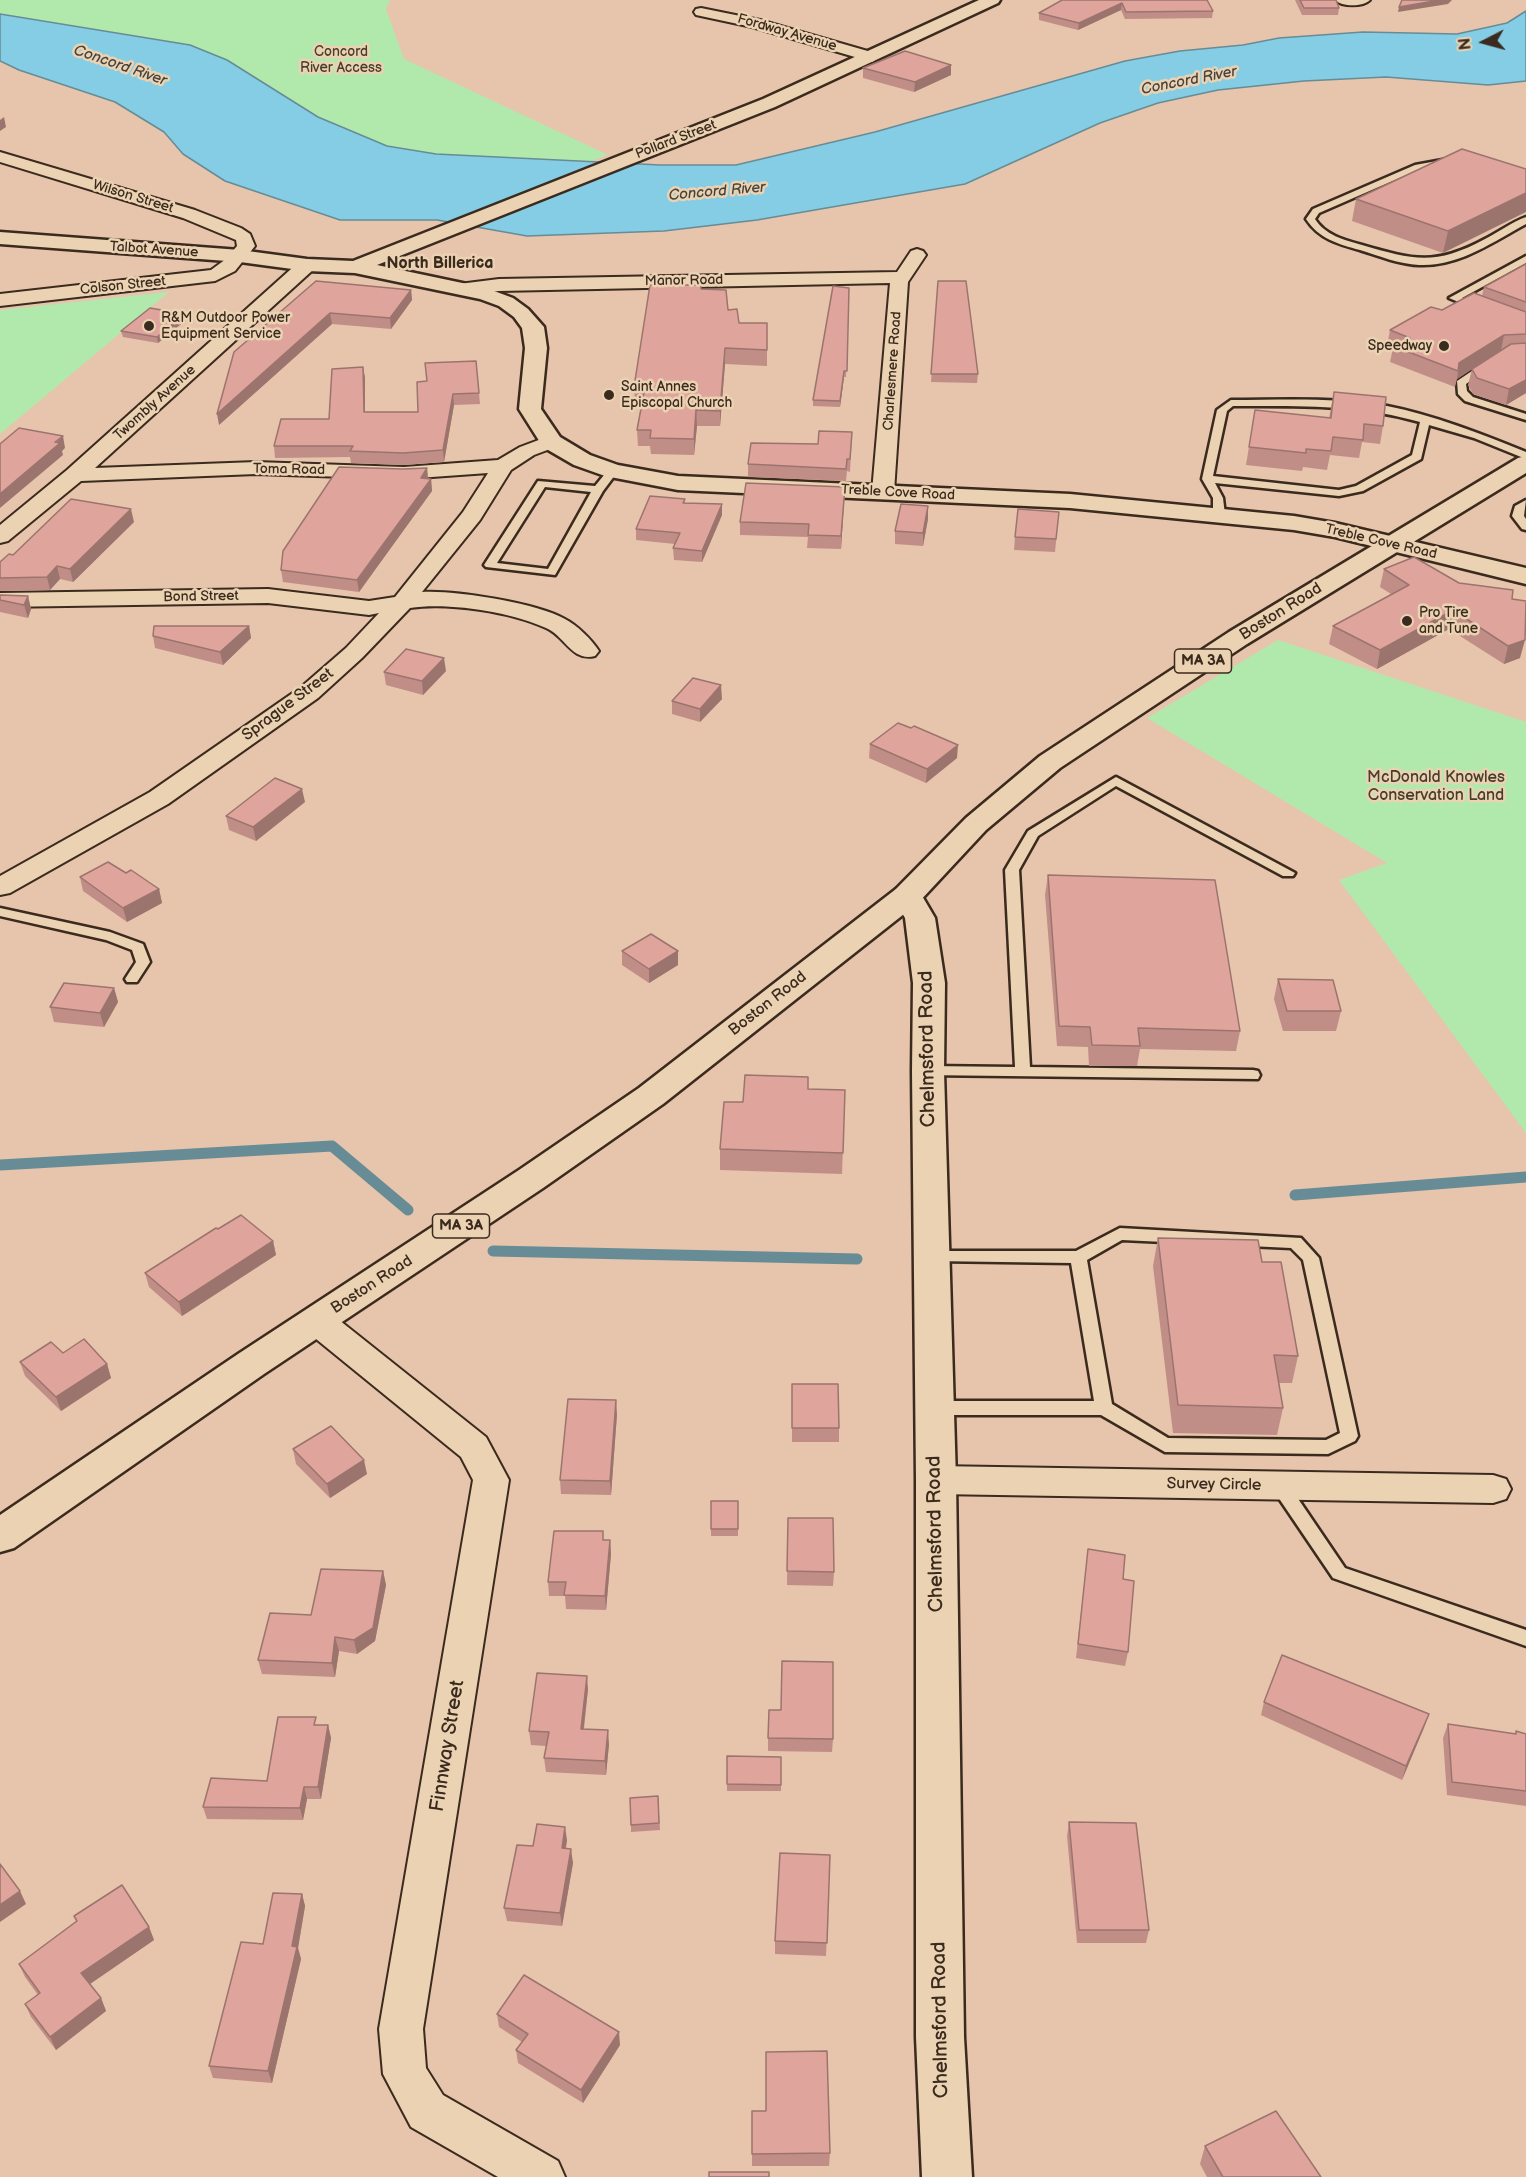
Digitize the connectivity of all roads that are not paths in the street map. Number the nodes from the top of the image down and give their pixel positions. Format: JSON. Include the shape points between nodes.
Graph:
{"nodes":[{"id":1,"x":992,"y":0,"type":"edge"},
{"id":2,"x":1342,"y":0,"type":"edge"},
{"id":3,"x":1363,"y":0,"type":"edge"},
{"id":4,"x":701,"y":12,"type":"dead end"},
{"id":5,"x":872,"y":57,"type":"junction"},
{"id":6,"x":0,"y":157,"type":"edge"},
{"id":7,"x":1462,"y":162,"type":"edge"},
{"id":8,"x":1526,"y":220,"type":"edge"},
{"id":9,"x":0,"y":238,"type":"edge"},
{"id":10,"x":917,"y":255,"type":"dead end"},
{"id":11,"x":240,"y":256,"type":"junction"},
{"id":12,"x":1526,"y":259,"type":"edge"},
{"id":13,"x":307,"y":265,"type":"junction"},
{"id":14,"x":355,"y":267,"type":"junction"},
{"id":15,"x":902,"y":277,"type":"junction"},
{"id":16,"x":466,"y":288,"type":"junction"},
{"id":17,"x":0,"y":300,"type":"edge"},
{"id":18,"x":1485,"y":309,"type":"edge"},
{"id":19,"x":1496,"y":360,"type":"edge"},
{"id":20,"x":1525,"y":415,"type":"edge"},
{"id":21,"x":1425,"y":422,"type":"junction"},
{"id":22,"x":550,"y":442,"type":"junction"},
{"id":23,"x":1526,"y":456,"type":"edge"},
{"id":24,"x":1526,"y":463,"type":"edge"},
{"id":25,"x":503,"y":466,"type":"junction"},
{"id":26,"x":613,"y":471,"type":"junction"},
{"id":27,"x":75,"y":475,"type":"junction"},
{"id":28,"x":1207,"y":479,"type":"junction"},
{"id":29,"x":598,"y":490,"type":"junction"},
{"id":30,"x":884,"y":492,"type":"junction"},
{"id":31,"x":1526,"y":503,"type":"edge"},
{"id":32,"x":1219,"y":515,"type":"junction"},
{"id":33,"x":1526,"y":528,"type":"edge"},
{"id":34,"x":0,"y":536,"type":"edge"},
{"id":35,"x":1391,"y":544,"type":"junction"},
{"id":36,"x":1526,"y":576,"type":"edge"},
{"id":37,"x":0,"y":600,"type":"edge"},
{"id":38,"x":401,"y":604,"type":"junction"},
{"id":39,"x":587,"y":651,"type":"dead end"},
{"id":40,"x":1288,"y":873,"type":"dead end"},
{"id":41,"x":0,"y":887,"type":"edge"},
{"id":42,"x":907,"y":896,"type":"junction"},
{"id":43,"x":0,"y":912,"type":"edge"},
{"id":44,"x":132,"y":979,"type":"dead end"},
{"id":45,"x":928,"y":1071,"type":"junction"},
{"id":46,"x":1023,"y":1072,"type":"junction"},
{"id":47,"x":1253,"y":1075,"type":"dead end"},
{"id":48,"x":932,"y":1255,"type":"junction"},
{"id":49,"x":1078,"y":1257,"type":"junction"},
{"id":50,"x":317,"y":1321,"type":"junction"},
{"id":51,"x":934,"y":1408,"type":"junction"},
{"id":52,"x":1104,"y":1408,"type":"junction"},
{"id":53,"x":936,"y":1480,"type":"junction"},
{"id":54,"x":1280,"y":1486,"type":"junction"},
{"id":55,"x":1493,"y":1489,"type":"dead end"},
{"id":56,"x":0,"y":1536,"type":"edge"},
{"id":57,"x":1526,"y":1638,"type":"edge"},
{"id":58,"x":542,"y":2177,"type":"edge"},
{"id":59,"x":947,"y":2177,"type":"edge"}],
"edges":[{"from":1,"to":5,"type":"street","name":"Pollard Street"},
{"from":2,"to":3,"type":"street"},
{"from":4,"to":5,"type":"street","name":"Fordway Avenue","via":[[747,21]]},
{"from":5,"to":14,"type":"street","name":"Pollard Street","via":[[769,103]]},
{"from":6,"to":11,"type":"street","name":"Wilson Street","via":[[189,214],[235,232],[244,238],[246,246]]},
{"from":7,"to":8,"type":"lane","via":[[1418,167],[1316,211],[1310,219],[1315,228],[1330,238],[1419,262],[1454,258]]},
{"from":9,"to":11,"type":"street","name":"Talbot Avenue"},
{"from":10,"to":15,"type":"street","name":"Charlesmere Road"},
{"from":11,"to":13,"type":"street","name":"Talbot Avenue"},
{"from":11,"to":17,"type":"street","name":"Colson Street","via":[[224,271],[199,278]]},
{"from":12,"to":18,"type":"lane","via":[[1454,298]]},
{"from":13,"to":14,"type":"street"},
{"from":13,"to":27,"type":"street","name":"Twombly Avenue"},
{"from":14,"to":16,"type":"street","name":"Treble Cove Road"},
{"from":15,"to":16,"type":"street","name":"Manor Road"},
{"from":15,"to":30,"type":"street","name":"Charlesmere Road"},
{"from":16,"to":22,"type":"street","name":"Treble Cove Road","via":[[506,302],[533,327],[537,348],[530,409]]},
{"from":19,"to":20,"type":"lane","via":[[1461,383],[1462,392],[1469,399]]},
{"from":21,"to":23,"type":"lane","via":[[1478,436]]},
{"from":21,"to":28,"type":"lane","via":[[1417,457],[1351,491],[1328,493]]},
{"from":21,"to":28,"type":"lane","via":[[1386,409],[1353,404],[1226,405]]},
{"from":22,"to":25,"type":"street","name":"Sprague Street"},
{"from":22,"to":26,"type":"street","name":"Treble Cove Road"},
{"from":24,"to":35,"type":"street","name":"Boston Road","number":"MA 3A"},
{"from":25,"to":27,"type":"street","name":"Toma Road","via":[[404,473],[256,468]]},
{"from":25,"to":38,"type":"street","name":"Sprague Street","via":[[472,515]]},
{"from":26,"to":29,"type":"lane"},
{"from":26,"to":30,"type":"street","name":"Treble Cove Road","via":[[678,483]]},
{"from":27,"to":34,"type":"street","name":"Twombly Avenue"},
{"from":28,"to":32,"type":"lane","via":[[1218,498]]},
{"from":29,"to":29,"type":"lane","via":[[542,483],[490,565],[551,573]]},
{"from":30,"to":32,"type":"street","name":"Treble Cove Road","via":[[1070,501]]},
{"from":31,"to":33,"type":"lane","via":[[1519,508],[1518,516]]},
{"from":32,"to":35,"type":"street","name":"Treble Cove Road","via":[[1335,530]]},
{"from":35,"to":36,"type":"street","name":"Treble Cove Road"},
{"from":35,"to":42,"type":"street","name":"Boston Road","number":"MA 3A","via":[[1238,638],[1050,762],[976,824]]},
{"from":37,"to":38,"type":"street","name":"Bond Street","via":[[268,596],[369,608]]},
{"from":38,"to":39,"type":"street","name":"Bond Street","via":[[443,598],[529,613],[558,624]]},
{"from":38,"to":41,"type":"street","name":"Sprague Street","via":[[309,693],[159,798]]},
{"from":40,"to":46,"type":"lane","via":[[1116,781],[1032,834],[1012,870]]},
{"from":42,"to":45,"type":"street","name":"Chelmsford Road","via":[[920,918],[929,983]]},
{"from":42,"to":50,"type":"street","name":"Boston Road","number":"MA 3A","via":[[651,1096]]},
{"from":43,"to":44,"type":"lane","via":[[110,936],[138,947],[143,962]]},
{"from":45,"to":46,"type":"lane"},
{"from":45,"to":48,"type":"street","name":"Chelmsford Road"},
{"from":46,"to":47,"type":"lane"},
{"from":48,"to":49,"type":"lane"},
{"from":48,"to":51,"type":"street","name":"Chelmsford Road"},
{"from":49,"to":52,"type":"lane"},
{"from":49,"to":52,"type":"lane","via":[[1120,1234],[1295,1242],[1311,1258],[1349,1436],[1328,1447],[1165,1445]]},
{"from":50,"to":56,"type":"street","name":"Boston Road","number":"MA 3A"},
{"from":50,"to":58,"type":"street","name":"Finnway Street","via":[[474,1447],[492,1480],[401,2029],[405,2074],[427,2111]]},
{"from":51,"to":52,"type":"lane"},
{"from":51,"to":53,"type":"street","name":"Chelmsford Road"},
{"from":53,"to":54,"type":"street","name":"Survey Circle"},
{"from":53,"to":59,"type":"street","name":"Chelmsford Road","via":[[940,2037]]},
{"from":54,"to":55,"type":"street","name":"Survey Circle"},
{"from":54,"to":57,"type":"lane","via":[[1339,1573]]}]}
